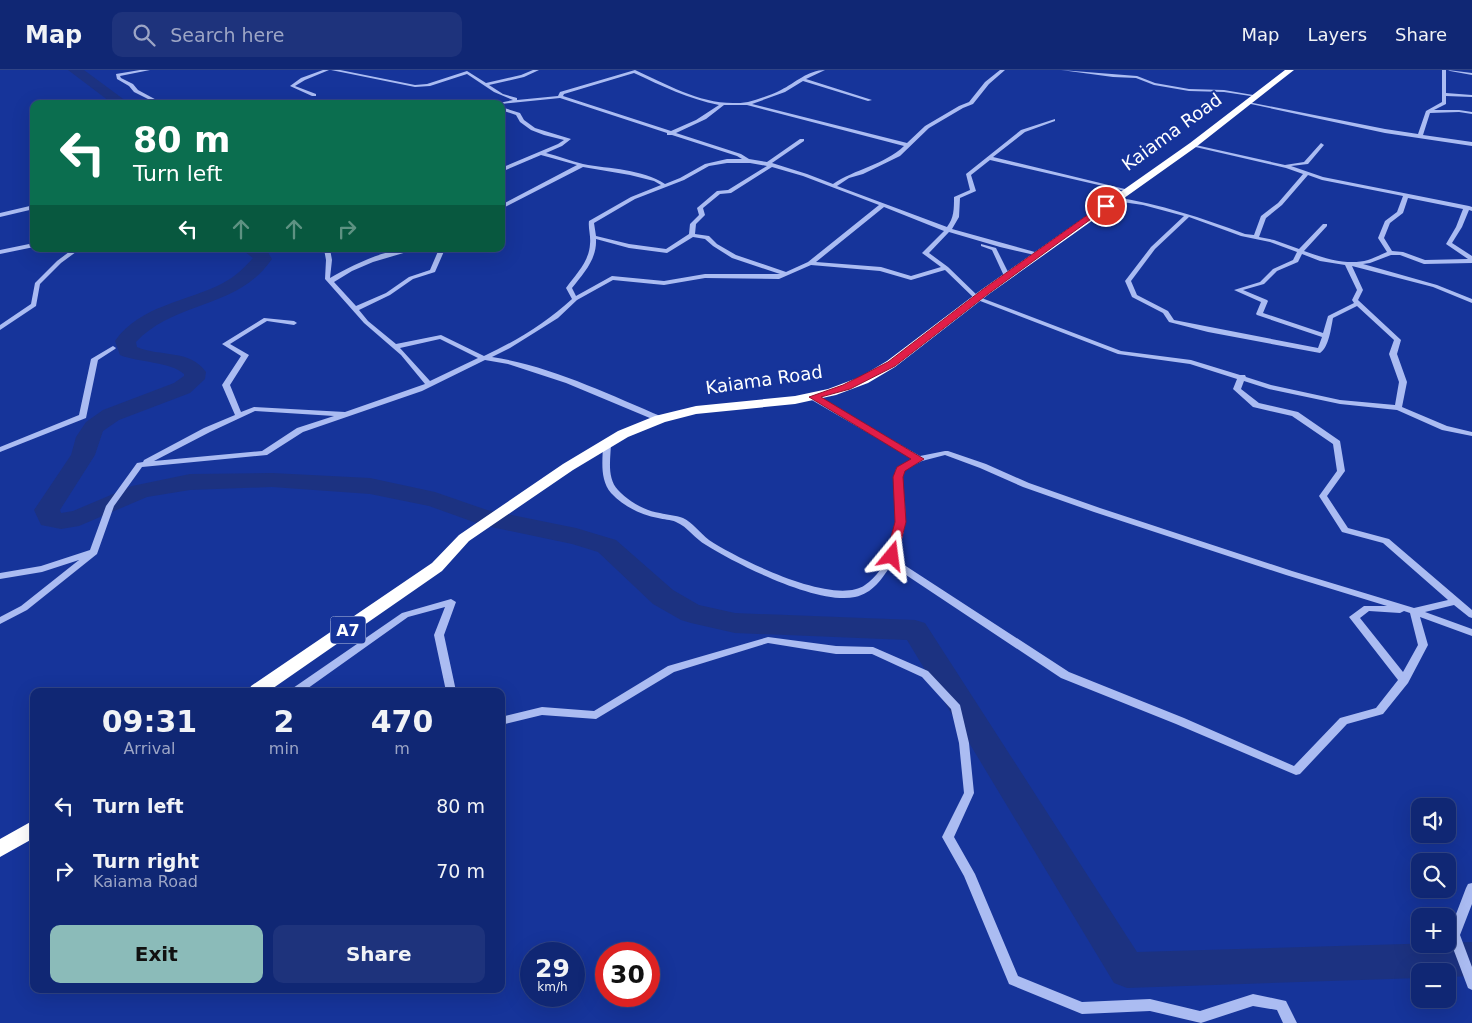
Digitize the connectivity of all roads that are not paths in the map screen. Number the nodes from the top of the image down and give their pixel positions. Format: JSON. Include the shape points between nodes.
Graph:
{"nodes":[{"id":1,"x":148,"y":70,"type":"edge"},
{"id":2,"x":327,"y":70,"type":"edge"},
{"id":3,"x":332,"y":70,"type":"edge"},
{"id":4,"x":537,"y":70,"type":"edge"},
{"id":5,"x":634,"y":70,"type":"edge"},
{"id":6,"x":823,"y":70,"type":"edge"},
{"id":7,"x":1003,"y":70,"type":"edge"},
{"id":8,"x":1063,"y":70,"type":"edge"},
{"id":9,"x":1079,"y":70,"type":"edge"},
{"id":10,"x":1290,"y":70,"type":"edge"},
{"id":11,"x":1444,"y":70,"type":"edge"},
{"id":12,"x":1450,"y":70,"type":"edge"},
{"id":13,"x":1086,"y":73,"type":"junction"},
{"id":14,"x":1472,"y":74,"type":"edge"},
{"id":15,"x":802,"y":79,"type":"junction"},
{"id":16,"x":486,"y":84,"type":"junction"},
{"id":17,"x":497,"y":94,"type":"junction"},
{"id":18,"x":1444,"y":94,"type":"junction"},
{"id":19,"x":314,"y":95,"type":"dead end"},
{"id":20,"x":1472,"y":96,"type":"edge"},
{"id":21,"x":560,"y":97,"type":"junction"},
{"id":22,"x":518,"y":99,"type":"junction"},
{"id":23,"x":1253,"y":99,"type":"junction"},
{"id":24,"x":154,"y":100,"type":"edge"},
{"id":25,"x":500,"y":100,"type":"edge"},
{"id":26,"x":870,"y":100,"type":"dead end"},
{"id":27,"x":505,"y":102,"type":"edge"},
{"id":28,"x":1444,"y":103,"type":"junction"},
{"id":29,"x":723,"y":104,"type":"junction"},
{"id":30,"x":747,"y":104,"type":"junction"},
{"id":31,"x":505,"y":109,"type":"edge"},
{"id":32,"x":1459,"y":111,"type":"junction"},
{"id":33,"x":1428,"y":112,"type":"junction"},
{"id":34,"x":1472,"y":113,"type":"edge"},
{"id":35,"x":1053,"y":120,"type":"dead end"},
{"id":36,"x":669,"y":134,"type":"junction"},
{"id":37,"x":1420,"y":137,"type":"junction"},
{"id":38,"x":802,"y":140,"type":"dead end"},
{"id":39,"x":1472,"y":144,"type":"edge"},
{"id":40,"x":906,"y":145,"type":"junction"},
{"id":41,"x":1193,"y":145,"type":"junction"},
{"id":42,"x":1321,"y":145,"type":"dead end"},
{"id":43,"x":541,"y":153,"type":"junction"},
{"id":44,"x":990,"y":158,"type":"junction"},
{"id":45,"x":750,"y":161,"type":"junction"},
{"id":46,"x":582,"y":165,"type":"junction"},
{"id":47,"x":770,"y":165,"type":"junction"},
{"id":48,"x":1283,"y":165,"type":"junction"},
{"id":49,"x":505,"y":168,"type":"edge"},
{"id":50,"x":1307,"y":173,"type":"junction"},
{"id":51,"x":664,"y":185,"type":"junction"},
{"id":52,"x":833,"y":186,"type":"junction"},
{"id":53,"x":1126,"y":191,"type":"junction"},
{"id":54,"x":1406,"y":196,"type":"junction"},
{"id":55,"x":1115,"y":200,"type":"junction"},
{"id":56,"x":505,"y":205,"type":"edge"},
{"id":57,"x":883,"y":205,"type":"junction"},
{"id":58,"x":30,"y":208,"type":"edge"},
{"id":59,"x":1470,"y":208,"type":"edge"},
{"id":60,"x":0,"y":215,"type":"edge"},
{"id":61,"x":1188,"y":215,"type":"junction"},
{"id":62,"x":1325,"y":225,"type":"dead end"},
{"id":63,"x":948,"y":230,"type":"junction"},
{"id":64,"x":692,"y":235,"type":"junction"},
{"id":65,"x":594,"y":237,"type":"junction"},
{"id":66,"x":1256,"y":238,"type":"junction"},
{"id":67,"x":30,"y":246,"type":"edge"},
{"id":68,"x":0,"y":252,"type":"edge"},
{"id":69,"x":73,"y":252,"type":"edge"},
{"id":70,"x":327,"y":252,"type":"edge"},
{"id":71,"x":397,"y":252,"type":"edge"},
{"id":72,"x":441,"y":252,"type":"edge"},
{"id":73,"x":1300,"y":252,"type":"junction"},
{"id":74,"x":1039,"y":254,"type":"junction"},
{"id":75,"x":1390,"y":254,"type":"junction"},
{"id":76,"x":1472,"y":260,"type":"edge"},
{"id":77,"x":810,"y":263,"type":"junction"},
{"id":78,"x":1354,"y":264,"type":"junction"},
{"id":79,"x":946,"y":268,"type":"junction"},
{"id":80,"x":787,"y":274,"type":"junction"},
{"id":81,"x":1007,"y":276,"type":"junction"},
{"id":82,"x":330,"y":281,"type":"junction"},
{"id":83,"x":977,"y":298,"type":"junction"},
{"id":84,"x":575,"y":299,"type":"junction"},
{"id":85,"x":1472,"y":301,"type":"edge"},
{"id":86,"x":1358,"y":303,"type":"junction"},
{"id":87,"x":355,"y":309,"type":"junction"},
{"id":88,"x":294,"y":323,"type":"dead end"},
{"id":89,"x":0,"y":328,"type":"edge"},
{"id":90,"x":1326,"y":336,"type":"junction"},
{"id":91,"x":394,"y":347,"type":"junction"},
{"id":92,"x":113,"y":348,"type":"dead end"},
{"id":93,"x":483,"y":358,"type":"junction"},
{"id":94,"x":1242,"y":378,"type":"junction"},
{"id":95,"x":429,"y":384,"type":"junction"},
{"id":96,"x":813,"y":397,"type":"junction"},
{"id":97,"x":1398,"y":408,"type":"junction"},
{"id":98,"x":350,"y":414,"type":"junction"},
{"id":99,"x":239,"y":416,"type":"junction"},
{"id":100,"x":660,"y":419,"type":"junction"},
{"id":101,"x":1472,"y":434,"type":"edge"},
{"id":102,"x":607,"y":442,"type":"junction"},
{"id":103,"x":0,"y":450,"type":"edge"},
{"id":104,"x":919,"y":459,"type":"junction"},
{"id":105,"x":140,"y":466,"type":"junction"},
{"id":106,"x":94,"y":552,"type":"junction"},
{"id":107,"x":890,"y":560,"type":"junction"},
{"id":108,"x":0,"y":576,"type":"edge"},
{"id":109,"x":1456,"y":601,"type":"junction"},
{"id":110,"x":1414,"y":611,"type":"junction"},
{"id":111,"x":1472,"y":615,"type":"edge"},
{"id":112,"x":0,"y":621,"type":"edge"},
{"id":113,"x":1472,"y":633,"type":"edge"},
{"id":114,"x":1404,"y":680,"type":"junction"},
{"id":115,"x":261,"y":688,"type":"edge"},
{"id":116,"x":301,"y":688,"type":"edge"},
{"id":117,"x":450,"y":688,"type":"edge"},
{"id":118,"x":505,"y":720,"type":"edge"},
{"id":119,"x":30,"y":832,"type":"edge"},
{"id":120,"x":0,"y":849,"type":"edge"},
{"id":121,"x":1472,"y":888,"type":"edge"},
{"id":122,"x":1472,"y":984,"type":"edge"},
{"id":123,"x":1290,"y":1023,"type":"edge"}],
"edges":[{"from":1,"to":24,"type":"street","via":[[118,75],[136,91]]},
{"from":2,"to":19,"type":"street","via":[[292,86]]},
{"from":3,"to":16,"type":"street","via":[[415,86],[467,72]]},
{"from":4,"to":16,"type":"street"},
{"from":5,"to":21,"type":"street","via":[[562,93]]},
{"from":5,"to":29,"type":"street","via":[[693,97]]},
{"from":6,"to":15,"type":"street"},
{"from":7,"to":40,"type":"street","via":[[987,83],[971,104],[927,127]]},
{"from":8,"to":13,"type":"street"},
{"from":9,"to":13,"type":"street"},
{"from":10,"to":23,"type":"highway","name":"Kaiama Road","number":"A7"},
{"from":11,"to":18,"type":"street"},
{"from":12,"to":14,"type":"street"},
{"from":13,"to":23,"type":"street","via":[[1137,77],[1154,84],[1224,91]]},
{"from":15,"to":26,"type":"street"},
{"from":15,"to":30,"type":"street","via":[[783,91]]},
{"from":16,"to":17,"type":"street"},
{"from":17,"to":22,"type":"street"},
{"from":17,"to":25,"type":"street"},
{"from":18,"to":20,"type":"street"},
{"from":18,"to":28,"type":"street"},
{"from":21,"to":22,"type":"street"},
{"from":21,"to":36,"type":"street"},
{"from":22,"to":27,"type":"street"},
{"from":23,"to":37,"type":"street"},
{"from":23,"to":41,"type":"highway","name":"Kaiama Road","number":"A7"},
{"from":28,"to":32,"type":"street"},
{"from":28,"to":33,"type":"street"},
{"from":29,"to":30,"type":"street"},
{"from":29,"to":36,"type":"street","via":[[691,126]]},
{"from":30,"to":40,"type":"street"},
{"from":31,"to":43,"type":"street","via":[[518,114],[523,124],[536,132],[568,139]]},
{"from":32,"to":33,"type":"street"},
{"from":32,"to":34,"type":"street"},
{"from":33,"to":37,"type":"street"},
{"from":35,"to":44,"type":"street","via":[[1024,131]]},
{"from":36,"to":45,"type":"street"},
{"from":37,"to":39,"type":"street"},
{"from":38,"to":47,"type":"street"},
{"from":40,"to":52,"type":"street","via":[[898,155]]},
{"from":41,"to":48,"type":"street"},
{"from":41,"to":53,"type":"highway","name":"Kaiama Road","number":"A7"},
{"from":42,"to":48,"type":"street","via":[[1306,164]]},
{"from":43,"to":46,"type":"street"},
{"from":43,"to":49,"type":"street"},
{"from":44,"to":53,"type":"street"},
{"from":44,"to":63,"type":"street","via":[[968,175],[972,191],[957,197],[956,218]]},
{"from":45,"to":47,"type":"street"},
{"from":45,"to":51,"type":"street","via":[[716,162]]},
{"from":46,"to":51,"type":"street","via":[[630,173]]},
{"from":46,"to":56,"type":"street"},
{"from":47,"to":52,"type":"street"},
{"from":47,"to":64,"type":"street","via":[[729,192],[719,192],[700,208],[702,215],[693,224]]},
{"from":48,"to":50,"type":"street"},
{"from":50,"to":54,"type":"street"},
{"from":50,"to":66,"type":"street","via":[[1280,204],[1263,217]]},
{"from":51,"to":65,"type":"street","via":[[591,222]]},
{"from":52,"to":57,"type":"street"},
{"from":53,"to":55,"type":"highway","name":"Kaiama Road","number":"A7"},
{"from":54,"to":59,"type":"street"},
{"from":54,"to":75,"type":"street","via":[[1400,212],[1387,222],[1381,238]]},
{"from":55,"to":61,"type":"street","via":[[1143,203]]},
{"from":55,"to":74,"type":"highway","name":"Kaiama Road","number":"A7"},
{"from":57,"to":63,"type":"street"},
{"from":57,"to":77,"type":"street"},
{"from":58,"to":60,"type":"street"},
{"from":59,"to":76,"type":"street","via":[[1449,244]]},
{"from":61,"to":66,"type":"street"},
{"from":61,"to":90,"type":"street","via":[[1153,248],[1128,281],[1134,296],[1166,312],[1171,321],[1210,332],[1320,351]]},
{"from":62,"to":73,"type":"street"},
{"from":63,"to":74,"type":"street"},
{"from":63,"to":79,"type":"street","via":[[925,253]]},
{"from":63,"to":81,"type":"street","via":[[994,249]]},
{"from":64,"to":65,"type":"street","via":[[667,251]]},
{"from":64,"to":80,"type":"street","via":[[708,236],[715,246],[732,256]]},
{"from":65,"to":84,"type":"street","via":[[590,262],[569,288]]},
{"from":66,"to":73,"type":"street"},
{"from":67,"to":68,"type":"street"},
{"from":69,"to":89,"type":"street","via":[[37,284],[34,305]]},
{"from":70,"to":82,"type":"street","via":[[326,278]]},
{"from":71,"to":82,"type":"street","via":[[349,269]]},
{"from":72,"to":87,"type":"street","via":[[433,271],[411,278],[388,294]]},
{"from":73,"to":78,"type":"street"},
{"from":73,"to":90,"type":"street","via":[[1296,261],[1275,270],[1262,283],[1237,290],[1265,301],[1259,314]]},
{"from":74,"to":81,"type":"highway","name":"Kaiama Road","number":"A7"},
{"from":75,"to":76,"type":"street","via":[[1401,253],[1424,262]]},
{"from":75,"to":78,"type":"street"},
{"from":77,"to":79,"type":"street","via":[[881,268],[911,278]]},
{"from":77,"to":80,"type":"street"},
{"from":78,"to":85,"type":"street","via":[[1435,286]]},
{"from":78,"to":86,"type":"street","via":[[1348,264],[1360,290],[1354,300]]},
{"from":79,"to":83,"type":"street"},
{"from":80,"to":84,"type":"street","via":[[779,277],[705,276],[664,283],[612,278]]},
{"from":81,"to":83,"type":"highway","name":"Kaiama Road","number":"A7"},
{"from":82,"to":87,"type":"street"},
{"from":83,"to":94,"type":"street","via":[[1120,352],[1191,362]]},
{"from":83,"to":96,"type":"highway","name":"Kaiama Road","number":"A7","via":[[891,364],[847,387]]},
{"from":84,"to":93,"type":"street","via":[[556,317],[508,347]]},
{"from":86,"to":90,"type":"street","via":[[1330,317]]},
{"from":86,"to":97,"type":"street","via":[[1398,340],[1393,354],[1403,382]]},
{"from":87,"to":91,"type":"street"},
{"from":88,"to":99,"type":"street","via":[[266,319],[225,344],[245,355],[226,385]]},
{"from":91,"to":93,"type":"street","via":[[441,337]]},
{"from":91,"to":95,"type":"street"},
{"from":92,"to":103,"type":"street","via":[[96,359],[84,416]]},
{"from":93,"to":95,"type":"street"},
{"from":93,"to":100,"type":"street","via":[[509,362],[569,381]]},
{"from":94,"to":97,"type":"street","via":[[1340,402]]},
{"from":94,"to":109,"type":"street","via":[[1237,389],[1256,404],[1295,414],[1337,443],[1341,471],[1324,496],[1345,530],[1386,541]]},
{"from":95,"to":98,"type":"street"},
{"from":96,"to":100,"type":"highway","name":"Kaiama Road","number":"A7","via":[[718,407]]},
{"from":96,"to":104,"type":"street"},
{"from":97,"to":101,"type":"street","via":[[1445,428]]},
{"from":98,"to":99,"type":"street","via":[[254,410]]},
{"from":98,"to":105,"type":"street","via":[[300,430],[264,453]]},
{"from":99,"to":105,"type":"street"},
{"from":100,"to":102,"type":"highway","name":"Kaiama Road","number":"A7"},
{"from":102,"to":107,"type":"street","via":[[608,481],[620,497],[641,510],[683,522],[708,542],[783,580],[828,594],[855,594],[866,590]]},
{"from":102,"to":115,"type":"highway","name":"Kaiama Road","number":"A7","via":[[464,538],[437,567]]},
{"from":104,"to":107,"type":"street","via":[[900,469],[900,522]]},
{"from":104,"to":110,"type":"street","via":[[946,454],[1096,510],[1289,574]]},
{"from":105,"to":106,"type":"street","via":[[110,506]]},
{"from":106,"to":108,"type":"street","via":[[42,569]]},
{"from":106,"to":112,"type":"street","via":[[24,608]]},
{"from":107,"to":114,"type":"street","via":[[1065,675],[1296,771],[1344,721],[1379,711]]},
{"from":109,"to":110,"type":"street"},
{"from":109,"to":111,"type":"street"},
{"from":110,"to":113,"type":"street"},
{"from":110,"to":114,"type":"street","via":[[1423,645]]},
{"from":110,"to":114,"type":"street","via":[[1367,608],[1354,617]]},
{"from":116,"to":117,"type":"street","via":[[405,616],[451,602],[439,635]]},
{"from":118,"to":123,"type":"street","via":[[542,711],[596,715],[671,669],[768,640],[836,650],[873,651],[925,674],[956,708],[964,743],[969,793],[948,837],[970,874],[1013,980],[1082,1008],[1150,1005],[1200,1017],[1253,1000],[1281,1005]]},
{"from":119,"to":120,"type":"highway"},
{"from":121,"to":122,"type":"street","via":[[1454,935]]}]}
